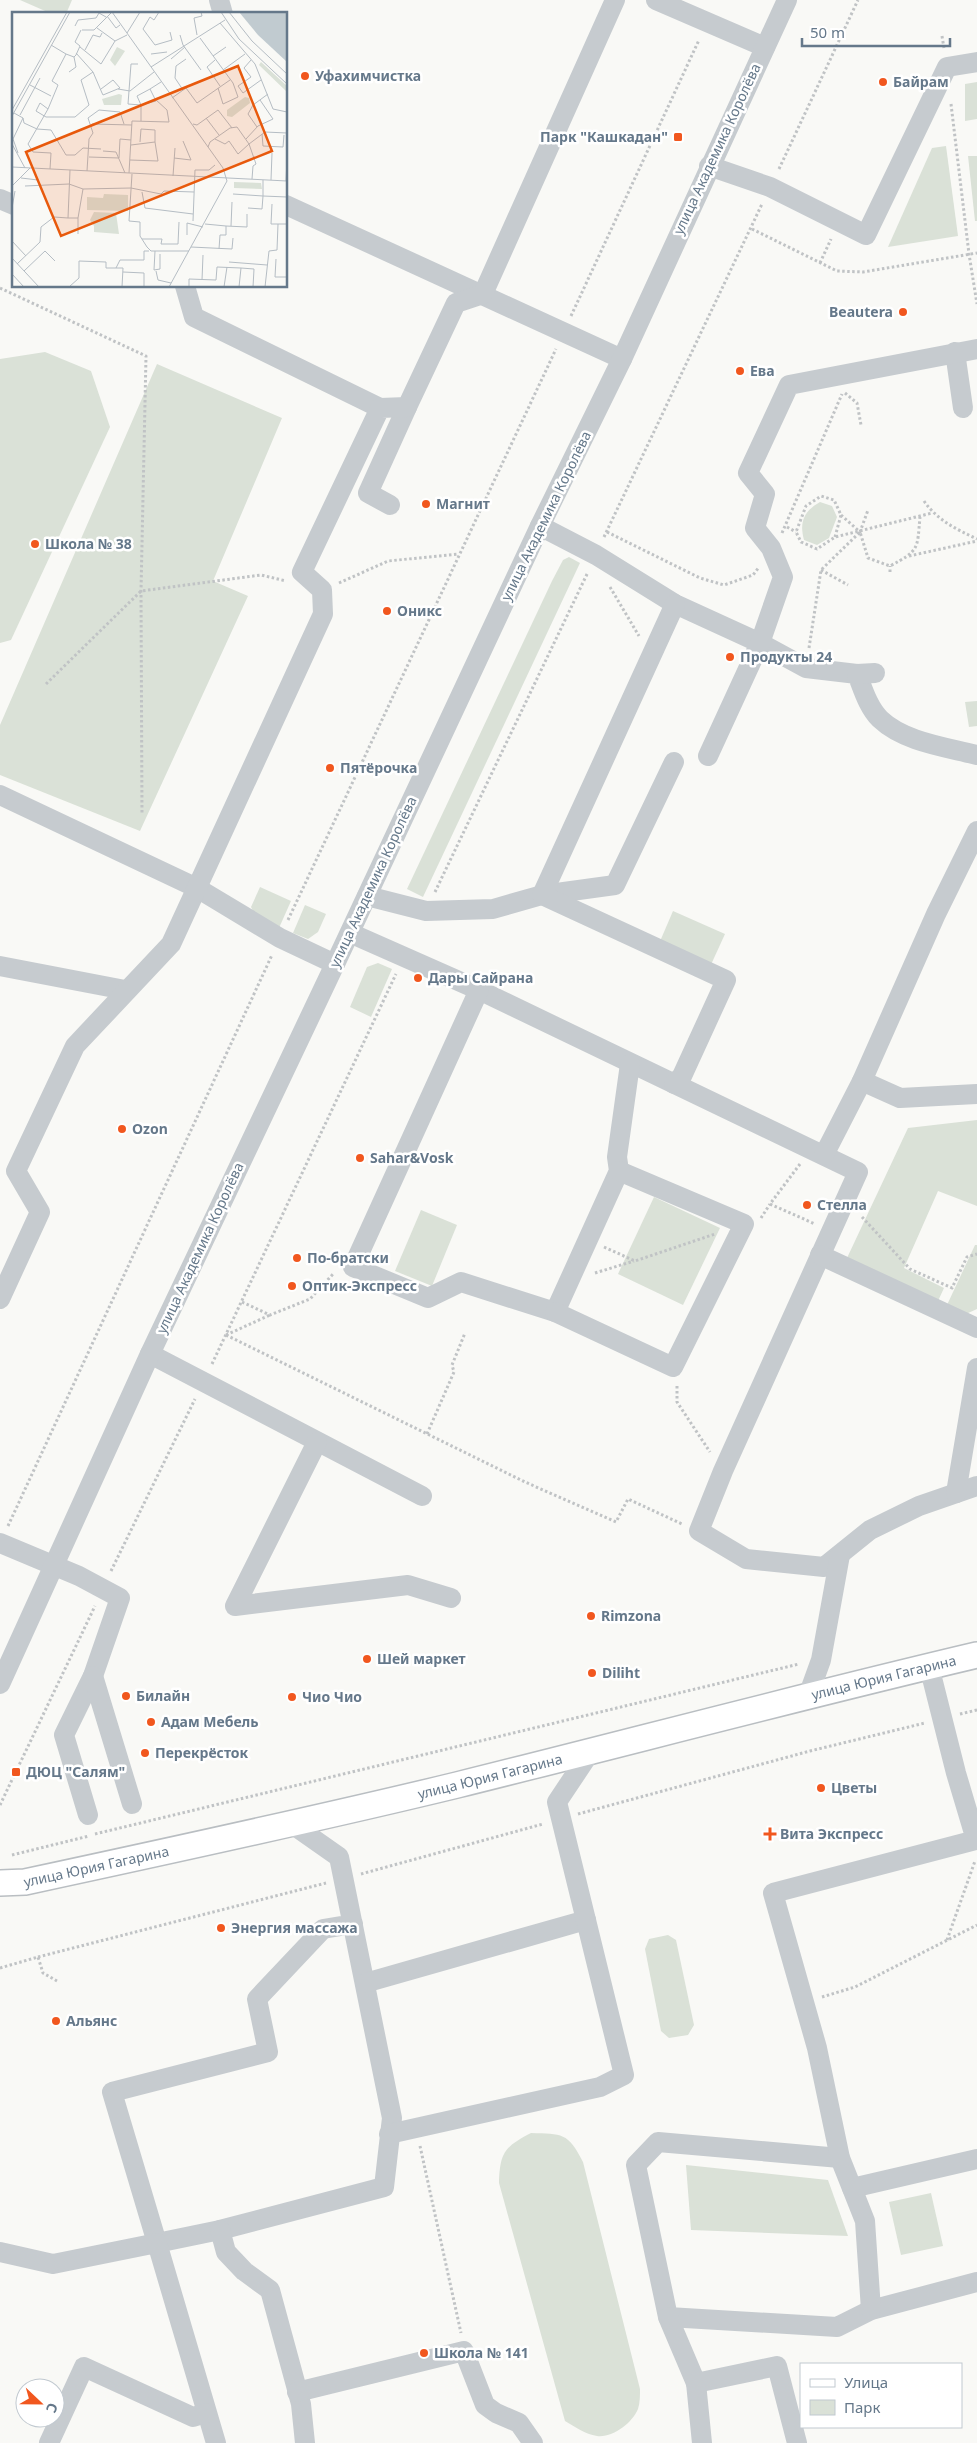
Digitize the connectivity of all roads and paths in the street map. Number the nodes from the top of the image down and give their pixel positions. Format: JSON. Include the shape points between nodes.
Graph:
{"nodes":[{"id":1,"x":615,"y":0,"type":"edge"},
{"id":2,"x":656,"y":0,"type":"edge"},
{"id":3,"x":787,"y":0,"type":"edge"},
{"id":4,"x":707,"y":22,"type":"junction"},
{"id":5,"x":942,"y":36,"type":"dead end"},
{"id":6,"x":765,"y":47,"type":"junction"},
{"id":7,"x":977,"y":62,"type":"edge"},
{"id":8,"x":947,"y":67,"type":"junction"},
{"id":9,"x":709,"y":166,"type":"junction"},
{"id":10,"x":0,"y":199,"type":"edge"},
{"id":11,"x":12,"y":204,"type":"edge"},
{"id":12,"x":288,"y":207,"type":"edge"},
{"id":13,"x":838,"y":223,"type":"junction"},
{"id":14,"x":752,"y":228,"type":"dead end"},
{"id":15,"x":977,"y":253,"type":"edge"},
{"id":16,"x":969,"y":254,"type":"junction"},
{"id":17,"x":820,"y":262,"type":"junction"},
{"id":18,"x":0,"y":288,"type":"edge"},
{"id":19,"x":186,"y":288,"type":"edge"},
{"id":20,"x":484,"y":294,"type":"junction"},
{"id":21,"x":977,"y":304,"type":"edge"},
{"id":22,"x":564,"y":332,"type":"junction"},
{"id":23,"x":977,"y":349,"type":"edge"},
{"id":24,"x":955,"y":352,"type":"junction"},
{"id":25,"x":622,"y":359,"type":"junction"},
{"id":26,"x":407,"y":407,"type":"junction"},
{"id":27,"x":380,"y":408,"type":"junction"},
{"id":28,"x":963,"y":408,"type":"dead end"},
{"id":29,"x":861,"y":425,"type":"dead end"},
{"id":30,"x":924,"y":501,"type":"dead end"},
{"id":31,"x":390,"y":505,"type":"dead end"},
{"id":32,"x":868,"y":510,"type":"dead end"},
{"id":33,"x":932,"y":513,"type":"junction"},
{"id":34,"x":841,"y":515,"type":"junction"},
{"id":35,"x":920,"y":517,"type":"junction"},
{"id":36,"x":540,"y":526,"type":"junction"},
{"id":37,"x":787,"y":527,"type":"junction"},
{"id":38,"x":607,"y":532,"type":"dead end"},
{"id":39,"x":796,"y":532,"type":"junction"},
{"id":40,"x":860,"y":532,"type":"junction"},
{"id":41,"x":835,"y":537,"type":"junction"},
{"id":42,"x":977,"y":540,"type":"edge"},
{"id":43,"x":771,"y":548,"type":"junction"},
{"id":44,"x":909,"y":556,"type":"junction"},
{"id":45,"x":890,"y":566,"type":"junction"},
{"id":46,"x":821,"y":570,"type":"junction"},
{"id":47,"x":890,"y":572,"type":"dead end"},
{"id":48,"x":608,"y":583,"type":"dead end"},
{"id":49,"x":848,"y":585,"type":"dead end"},
{"id":50,"x":141,"y":591,"type":"junction"},
{"id":51,"x":674,"y":604,"type":"junction"},
{"id":52,"x":760,"y":643,"type":"junction"},
{"id":53,"x":650,"y":656,"type":"junction"},
{"id":54,"x":806,"y":668,"type":"junction"},
{"id":55,"x":46,"y":684,"type":"dead end"},
{"id":56,"x":977,"y":755,"type":"edge"},
{"id":57,"x":708,"y":756,"type":"dead end"},
{"id":58,"x":674,"y":762,"type":"dead end"},
{"id":59,"x":0,"y":795,"type":"edge"},
{"id":60,"x":142,"y":816,"type":"dead end"},
{"id":61,"x":977,"y":831,"type":"edge"},
{"id":62,"x":197,"y":888,"type":"junction"},
{"id":63,"x":542,"y":895,"type":"junction"},
{"id":64,"x":367,"y":896,"type":"junction"},
{"id":65,"x":350,"y":933,"type":"junction"},
{"id":66,"x":280,"y":938,"type":"junction"},
{"id":67,"x":335,"y":964,"type":"junction"},
{"id":68,"x":0,"y":966,"type":"edge"},
{"id":69,"x":125,"y":990,"type":"junction"},
{"id":70,"x":479,"y":990,"type":"junction"},
{"id":71,"x":630,"y":1064,"type":"junction"},
{"id":72,"x":862,"y":1081,"type":"junction"},
{"id":73,"x":674,"y":1084,"type":"junction"},
{"id":74,"x":977,"y":1094,"type":"edge"},
{"id":75,"x":816,"y":1152,"type":"junction"},
{"id":76,"x":619,"y":1171,"type":"junction"},
{"id":77,"x":770,"y":1204,"type":"junction"},
{"id":78,"x":862,"y":1217,"type":"dead end"},
{"id":79,"x":744,"y":1224,"type":"junction"},
{"id":80,"x":828,"y":1237,"type":"junction"},
{"id":81,"x":588,"y":1239,"type":"junction"},
{"id":82,"x":977,"y":1254,"type":"edge"},
{"id":83,"x":820,"y":1255,"type":"junction"},
{"id":84,"x":335,"y":1273,"type":"dead end"},
{"id":85,"x":0,"y":1299,"type":"edge"},
{"id":86,"x":242,"y":1302,"type":"dead end"},
{"id":87,"x":555,"y":1312,"type":"junction"},
{"id":88,"x":270,"y":1315,"type":"junction"},
{"id":89,"x":976,"y":1327,"type":"edge"},
{"id":90,"x":465,"y":1333,"type":"dead end"},
{"id":91,"x":150,"y":1354,"type":"junction"},
{"id":92,"x":977,"y":1368,"type":"edge"},
{"id":93,"x":676,"y":1382,"type":"dead end"},
{"id":94,"x":427,"y":1434,"type":"junction"},
{"id":95,"x":317,"y":1442,"type":"junction"},
{"id":96,"x":723,"y":1471,"type":"junction"},
{"id":97,"x":977,"y":1486,"type":"edge"},
{"id":98,"x":956,"y":1493,"type":"junction"},
{"id":99,"x":422,"y":1496,"type":"dead end"},
{"id":100,"x":699,"y":1531,"type":"junction"},
{"id":101,"x":2,"y":1538,"type":"edge"},
{"id":102,"x":840,"y":1555,"type":"junction"},
{"id":103,"x":53,"y":1565,"type":"junction"},
{"id":104,"x":452,"y":1598,"type":"dead end"},
{"id":105,"x":977,"y":1655,"type":"edge"},
{"id":106,"x":820,"y":1660,"type":"junction"},
{"id":107,"x":929,"y":1666,"type":"junction"},
{"id":108,"x":93,"y":1676,"type":"junction"},
{"id":109,"x":0,"y":1684,"type":"edge"},
{"id":110,"x":808,"y":1696,"type":"junction"},
{"id":111,"x":977,"y":1710,"type":"edge"},
{"id":112,"x":942,"y":1719,"type":"junction"},
{"id":113,"x":592,"y":1751,"type":"junction"},
{"id":114,"x":971,"y":1802,"type":"edge"},
{"id":115,"x":132,"y":1804,"type":"dead end"},
{"id":116,"x":88,"y":1815,"type":"dead end"},
{"id":117,"x":561,"y":1819,"type":"junction"},
{"id":118,"x":292,"y":1824,"type":"junction"},
{"id":119,"x":976,"y":1840,"type":"edge"},
{"id":120,"x":12,"y":1854,"type":"dead end"},
{"id":121,"x":344,"y":1879,"type":"junction"},
{"id":122,"x":0,"y":1883,"type":"edge"},
{"id":123,"x":586,"y":1920,"type":"junction"},
{"id":124,"x":353,"y":1924,"type":"junction"},
{"id":125,"x":977,"y":1925,"type":"edge"},
{"id":126,"x":947,"y":1940,"type":"junction"},
{"id":127,"x":38,"y":1956,"type":"junction"},
{"id":128,"x":0,"y":1968,"type":"edge"},
{"id":129,"x":57,"y":1981,"type":"dead end"},
{"id":130,"x":365,"y":1983,"type":"junction"},
{"id":131,"x":804,"y":2002,"type":"junction"},
{"id":132,"x":417,"y":2128,"type":"junction"},
{"id":133,"x":389,"y":2134,"type":"junction"},
{"id":134,"x":840,"y":2158,"type":"junction"},
{"id":135,"x":977,"y":2159,"type":"edge"},
{"id":136,"x":852,"y":2188,"type":"junction"},
{"id":137,"x":220,"y":2230,"type":"junction"},
{"id":138,"x":157,"y":2243,"type":"junction"},
{"id":139,"x":0,"y":2252,"type":"edge"},
{"id":140,"x":977,"y":2282,"type":"edge"},
{"id":141,"x":871,"y":2310,"type":"junction"},
{"id":142,"x":668,"y":2317,"type":"junction"},
{"id":143,"x":464,"y":2351,"type":"junction"},
{"id":144,"x":696,"y":2383,"type":"junction"},
{"id":145,"x":298,"y":2392,"type":"junction"},
{"id":146,"x":206,"y":2413,"type":"junction"},
{"id":147,"x":49,"y":2443,"type":"edge"},
{"id":148,"x":216,"y":2443,"type":"edge"},
{"id":149,"x":305,"y":2443,"type":"edge"},
{"id":150,"x":534,"y":2443,"type":"edge"},
{"id":151,"x":702,"y":2443,"type":"edge"},
{"id":152,"x":797,"y":2443,"type":"edge"}],
"edges":[{"from":1,"to":20,"type":"street"},
{"from":2,"to":4,"type":"street"},
{"from":3,"to":6,"type":"street","name":"улица Академика Королёва"},
{"from":4,"to":6,"type":"street"},
{"from":4,"to":22,"type":"path"},
{"from":5,"to":8,"type":"path"},
{"from":6,"to":9,"type":"street","name":"улица Академика Королёва"},
{"from":7,"to":8,"type":"street"},
{"from":8,"to":13,"type":"street","via":[[866,235]]},
{"from":8,"to":16,"type":"path"},
{"from":9,"to":13,"type":"street","via":[[770,187]]},
{"from":9,"to":25,"type":"street","name":"улица Академика Королёва"},
{"from":10,"to":11,"type":"street"},
{"from":12,"to":20,"type":"street"},
{"from":13,"to":17,"type":"path"},
{"from":14,"to":17,"type":"path"},
{"from":15,"to":16,"type":"path"},
{"from":16,"to":17,"type":"path","via":[[863,272],[837,271]]},
{"from":16,"to":21,"type":"path"},
{"from":18,"to":50,"type":"path","via":[[146,356]]},
{"from":19,"to":27,"type":"street","via":[[194,317]]},
{"from":20,"to":22,"type":"street"},
{"from":20,"to":26,"type":"street","via":[[456,303]]},
{"from":22,"to":25,"type":"street"},
{"from":22,"to":66,"type":"path"},
{"from":23,"to":24,"type":"street"},
{"from":24,"to":28,"type":"street"},
{"from":24,"to":43,"type":"street","via":[[789,385],[748,472],[764,494],[755,528]]},
{"from":25,"to":36,"type":"street","name":"улица Академика Королёва"},
{"from":26,"to":27,"type":"street"},
{"from":26,"to":31,"type":"street","via":[[368,494]]},
{"from":27,"to":62,"type":"street","via":[[302,572],[322,590],[323,614]]},
{"from":29,"to":37,"type":"path","via":[[857,403],[843,391]]},
{"from":30,"to":33,"type":"path"},
{"from":32,"to":40,"type":"path"},
{"from":33,"to":35,"type":"path"},
{"from":33,"to":42,"type":"path"},
{"from":34,"to":39,"type":"path","via":[[834,500],[821,496],[806,506]]},
{"from":34,"to":40,"type":"path"},
{"from":34,"to":41,"type":"path"},
{"from":35,"to":40,"type":"path"},
{"from":35,"to":44,"type":"path","via":[[917,547]]},
{"from":36,"to":51,"type":"street","via":[[596,555]]},
{"from":36,"to":64,"type":"street","name":"улица Академика Королёва"},
{"from":37,"to":39,"type":"path"},
{"from":37,"to":43,"type":"path"},
{"from":38,"to":43,"type":"path","via":[[700,578],[724,585],[753,575]]},
{"from":39,"to":41,"type":"path","via":[[801,542],[817,549]]},
{"from":40,"to":41,"type":"path"},
{"from":40,"to":45,"type":"path","via":[[868,558]]},
{"from":40,"to":46,"type":"path"},
{"from":42,"to":44,"type":"path"},
{"from":43,"to":52,"type":"street","via":[[783,577]]},
{"from":44,"to":45,"type":"path"},
{"from":45,"to":47,"type":"path"},
{"from":46,"to":49,"type":"path"},
{"from":46,"to":54,"type":"path"},
{"from":48,"to":53,"type":"path"},
{"from":50,"to":55,"type":"path"},
{"from":50,"to":60,"type":"path"},
{"from":51,"to":52,"type":"street"},
{"from":51,"to":53,"type":"street"},
{"from":52,"to":54,"type":"street"},
{"from":52,"to":57,"type":"street"},
{"from":53,"to":63,"type":"street"},
{"from":54,"to":56,"type":"street","via":[[866,673],[867,700],[879,718],[896,731]]},
{"from":58,"to":63,"type":"street","via":[[615,885]]},
{"from":59,"to":62,"type":"street"},
{"from":61,"to":72,"type":"street","via":[[936,914]]},
{"from":62,"to":66,"type":"street"},
{"from":62,"to":69,"type":"street","via":[[170,944]]},
{"from":63,"to":64,"type":"street","via":[[493,909],[426,910]]},
{"from":63,"to":73,"type":"street","via":[[726,980],[682,1076]]},
{"from":64,"to":65,"type":"street","name":"улица Академика Королёва"},
{"from":65,"to":67,"type":"street","name":"улица Академика Королёва"},
{"from":65,"to":70,"type":"street"},
{"from":66,"to":67,"type":"street"},
{"from":66,"to":101,"type":"path"},
{"from":67,"to":91,"type":"street","name":"улица Академика Королёва"},
{"from":68,"to":69,"type":"street"},
{"from":69,"to":85,"type":"street","via":[[75,1046],[16,1171],[40,1212]]},
{"from":70,"to":71,"type":"street"},
{"from":70,"to":87,"type":"street","via":[[353,1267],[428,1298],[461,1282]]},
{"from":71,"to":73,"type":"street"},
{"from":71,"to":76,"type":"street","via":[[617,1157]]},
{"from":72,"to":74,"type":"street","via":[[900,1098]]},
{"from":72,"to":75,"type":"street"},
{"from":73,"to":75,"type":"street"},
{"from":75,"to":77,"type":"path","via":[[802,1162]]},
{"from":75,"to":80,"type":"street","via":[[858,1172]]},
{"from":76,"to":79,"type":"street"},
{"from":76,"to":81,"type":"street"},
{"from":77,"to":79,"type":"path","via":[[763,1218]]},
{"from":77,"to":80,"type":"path","via":[[821,1227]]},
{"from":78,"to":82,"type":"path","via":[[910,1269],[952,1288],[967,1257]]},
{"from":79,"to":81,"type":"path","via":[[635,1261]]},
{"from":79,"to":87,"type":"street","via":[[673,1367]]},
{"from":80,"to":83,"type":"street"},
{"from":81,"to":87,"type":"street"},
{"from":83,"to":89,"type":"street"},
{"from":83,"to":96,"type":"street"},
{"from":84,"to":88,"type":"path","via":[[310,1298]]},
{"from":86,"to":88,"type":"path"},
{"from":88,"to":94,"type":"path","via":[[226,1335]]},
{"from":90,"to":94,"type":"path","via":[[452,1365],[454,1372]]},
{"from":91,"to":95,"type":"street"},
{"from":91,"to":103,"type":"street","name":"улица Академика Королёва"},
{"from":92,"to":98,"type":"street"},
{"from":93,"to":96,"type":"path","via":[[677,1402]]},
{"from":94,"to":100,"type":"path","via":[[616,1522],[628,1499]]},
{"from":95,"to":99,"type":"street"},
{"from":95,"to":104,"type":"street","via":[[235,1606],[408,1585]]},
{"from":96,"to":100,"type":"street"},
{"from":97,"to":98,"type":"street"},
{"from":98,"to":102,"type":"street","via":[[919,1506],[870,1530]]},
{"from":100,"to":102,"type":"street","via":[[746,1559],[824,1567]]},
{"from":101,"to":103,"type":"street"},
{"from":102,"to":106,"type":"street"},
{"from":103,"to":108,"type":"street","via":[[120,1598]]},
{"from":103,"to":109,"type":"street","name":"улица Академика Королёва"},
{"from":105,"to":107,"type":"main road","name":"улица Юрия Гагарина"},
{"from":106,"to":110,"type":"street"},
{"from":106,"to":120,"type":"path"},
{"from":107,"to":110,"type":"main road","name":"улица Юрия Гагарина"},
{"from":107,"to":112,"type":"street"},
{"from":108,"to":115,"type":"street"},
{"from":108,"to":116,"type":"street","via":[[64,1735]]},
{"from":110,"to":113,"type":"main road","name":"улица Юрия Гагарина"},
{"from":111,"to":112,"type":"path"},
{"from":112,"to":114,"type":"street"},
{"from":112,"to":117,"type":"path","via":[[810,1751]]},
{"from":113,"to":117,"type":"street","via":[[557,1802]]},
{"from":113,"to":118,"type":"main road","name":"улица Юрия Гагарина"},
{"from":114,"to":119,"type":"street"},
{"from":117,"to":121,"type":"path"},
{"from":117,"to":123,"type":"street"},
{"from":118,"to":121,"type":"street","via":[[339,1857]]},
{"from":118,"to":122,"type":"main road","name":"улица Юрия Гагарина","via":[[25,1882]]},
{"from":119,"to":126,"type":"path","via":[[977,1857]]},
{"from":119,"to":131,"type":"street","via":[[773,1893]]},
{"from":121,"to":124,"type":"street"},
{"from":121,"to":127,"type":"path"},
{"from":123,"to":130,"type":"street"},
{"from":123,"to":132,"type":"street","via":[[624,2075],[600,2087]]},
{"from":124,"to":130,"type":"street"},
{"from":124,"to":138,"type":"street","via":[[323,1929],[256,1999],[268,2052],[112,2092]]},
{"from":125,"to":126,"type":"path"},
{"from":126,"to":131,"type":"path","via":[[855,1988]]},
{"from":127,"to":128,"type":"path"},
{"from":127,"to":129,"type":"path","via":[[43,1973]]},
{"from":130,"to":133,"type":"street","via":[[392,2118]]},
{"from":131,"to":134,"type":"street"},
{"from":132,"to":133,"type":"street"},
{"from":132,"to":143,"type":"path"},
{"from":133,"to":137,"type":"street","via":[[384,2187]]},
{"from":134,"to":136,"type":"street"},
{"from":134,"to":142,"type":"street","via":[[658,2142],[636,2165]]},
{"from":135,"to":136,"type":"street"},
{"from":136,"to":141,"type":"street","via":[[865,2221]]},
{"from":137,"to":138,"type":"street"},
{"from":137,"to":145,"type":"street","via":[[226,2252],[244,2271],[270,2290]]},
{"from":138,"to":139,"type":"street","via":[[53,2264]]},
{"from":138,"to":146,"type":"street"},
{"from":140,"to":141,"type":"street"},
{"from":141,"to":142,"type":"street","via":[[837,2327]]},
{"from":142,"to":144,"type":"street"},
{"from":143,"to":145,"type":"street"},
{"from":143,"to":150,"type":"street","via":[[485,2405],[519,2423]]},
{"from":144,"to":151,"type":"street"},
{"from":144,"to":152,"type":"street","via":[[777,2366]]},
{"from":145,"to":149,"type":"street"},
{"from":146,"to":147,"type":"street","via":[[193,2417],[84,2367]]},
{"from":146,"to":148,"type":"street"}]}
